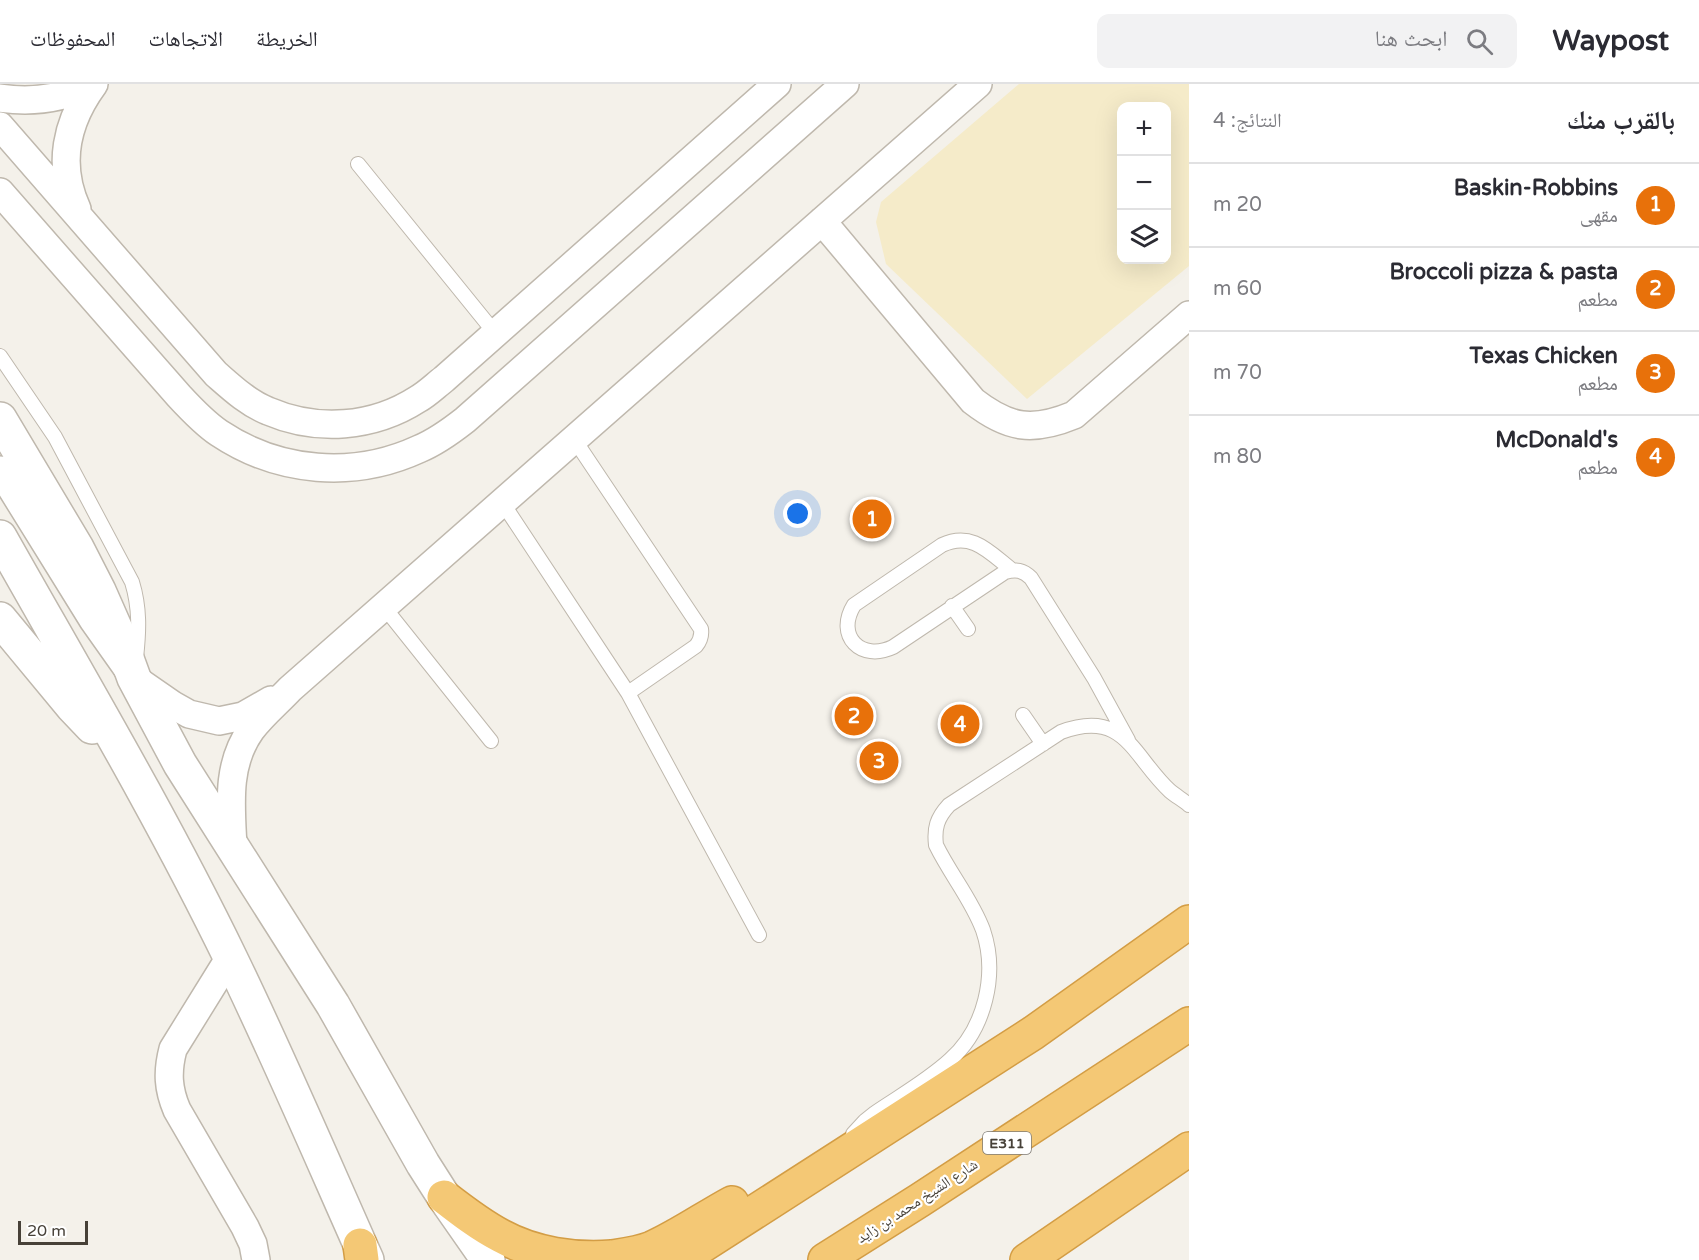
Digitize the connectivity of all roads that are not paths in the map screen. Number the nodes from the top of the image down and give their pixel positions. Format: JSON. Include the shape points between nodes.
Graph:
{"nodes":[{"id":1,"x":93,"y":84,"type":"edge"},
{"id":2,"x":777,"y":84,"type":"edge"},
{"id":3,"x":845,"y":84,"type":"edge"},
{"id":4,"x":978,"y":84,"type":"edge"},
{"id":5,"x":0,"y":98,"type":"edge"},
{"id":6,"x":0,"y":126,"type":"edge"},
{"id":7,"x":358,"y":164,"type":"dead end"},
{"id":8,"x":0,"y":192,"type":"edge"},
{"id":9,"x":81,"y":219,"type":"junction"},
{"id":10,"x":822,"y":221,"type":"junction"},
{"id":11,"x":1189,"y":315,"type":"edge"},
{"id":12,"x":495,"y":333,"type":"junction"},
{"id":13,"x":0,"y":356,"type":"edge"},
{"id":14,"x":0,"y":418,"type":"edge"},
{"id":15,"x":574,"y":439,"type":"junction"},
{"id":16,"x":0,"y":470,"type":"edge"},
{"id":17,"x":502,"y":502,"type":"junction"},
{"id":18,"x":0,"y":537,"type":"edge"},
{"id":19,"x":1012,"y":570,"type":"junction"},
{"id":20,"x":952,"y":606,"type":"junction"},
{"id":21,"x":384,"y":607,"type":"junction"},
{"id":22,"x":0,"y":619,"type":"edge"},
{"id":23,"x":968,"y":629,"type":"dead end"},
{"id":24,"x":134,"y":678,"type":"junction"},
{"id":25,"x":290,"y":689,"type":"junction"},
{"id":26,"x":628,"y":693,"type":"junction"},
{"id":27,"x":1023,"y":714,"type":"dead end"},
{"id":28,"x":491,"y":741,"type":"dead end"},
{"id":29,"x":1129,"y":741,"type":"junction"},
{"id":30,"x":1043,"y":744,"type":"junction"},
{"id":31,"x":123,"y":755,"type":"junction"},
{"id":32,"x":1189,"y":805,"type":"edge"},
{"id":33,"x":233,"y":847,"type":"junction"},
{"id":34,"x":1189,"y":922,"type":"edge"},
{"id":35,"x":759,"y":934,"type":"dead end"},
{"id":36,"x":230,"y":957,"type":"junction"},
{"id":37,"x":1189,"y":1024,"type":"edge"},
{"id":38,"x":1189,"y":1149,"type":"edge"},
{"id":39,"x":843,"y":1155,"type":"junction"},
{"id":40,"x":789,"y":1189,"type":"junction"},
{"id":41,"x":444,"y":1197,"type":"junction"},
{"id":42,"x":363,"y":1255,"type":"edge"},
{"id":43,"x":256,"y":1260,"type":"edge"},
{"id":44,"x":488,"y":1260,"type":"edge"},
{"id":45,"x":680,"y":1260,"type":"edge"},
{"id":46,"x":825,"y":1260,"type":"edge"},
{"id":47,"x":1027,"y":1260,"type":"edge"}],
"edges":[{"from":1,"to":5,"type":"street","via":[[78,92],[39,101]]},
{"from":1,"to":9,"type":"street","via":[[74,118],[66,159],[67,180]]},
{"from":2,"to":12,"type":"street"},
{"from":3,"to":8,"type":"street","via":[[465,420],[421,449],[370,465],[317,468],[291,464],[249,450],[218,432],[179,396]]},
{"from":4,"to":10,"type":"street"},
{"from":6,"to":9,"type":"street"},
{"from":7,"to":12,"type":"lane"},
{"from":9,"to":12,"type":"street","via":[[216,374],[239,395],[267,411],[297,421],[328,425],[391,414],[419,399]]},
{"from":10,"to":11,"type":"street","via":[[974,401],[1011,423],[1032,426],[1074,415]]},
{"from":10,"to":15,"type":"street"},
{"from":13,"to":24,"type":"lane","via":[[55,437],[132,582],[139,613]]},
{"from":14,"to":24,"type":"street","via":[[83,559]]},
{"from":15,"to":17,"type":"street"},
{"from":15,"to":26,"type":"lane","via":[[701,629],[696,646]]},
{"from":16,"to":24,"type":"street","via":[[86,610]]},
{"from":17,"to":21,"type":"street"},
{"from":17,"to":26,"type":"lane"},
{"from":18,"to":31,"type":"street"},
{"from":19,"to":20,"type":"lane"},
{"from":19,"to":20,"type":"lane","via":[[974,542],[952,540],[854,605],[847,628],[859,647],[882,652]]},
{"from":19,"to":29,"type":"lane","via":[[1031,578]]},
{"from":20,"to":23,"type":"lane"},
{"from":21,"to":25,"type":"street"},
{"from":21,"to":28,"type":"lane"},
{"from":22,"to":31,"type":"street","via":[[72,706]]},
{"from":24,"to":25,"type":"street","via":[[189,714],[219,721],[243,716]]},
{"from":24,"to":33,"type":"street","via":[[180,764]]},
{"from":25,"to":33,"type":"street","via":[[252,729],[238,755],[230,792]]},
{"from":26,"to":35,"type":"lane"},
{"from":27,"to":30,"type":"lane"},
{"from":29,"to":30,"type":"lane","via":[[1106,728],[1082,726],[1061,732]]},
{"from":29,"to":32,"type":"lane","via":[[1170,792]]},
{"from":30,"to":39,"type":"lane","via":[[949,805],[936,824],[936,845],[973,909],[988,953],[986,999],[978,1021],[951,1059],[865,1121]]},
{"from":31,"to":36,"type":"street"},
{"from":33,"to":41,"type":"street","via":[[333,1005]]},
{"from":34,"to":39,"type":"highway","via":[[1033,1033]]},
{"from":36,"to":42,"type":"street"},
{"from":36,"to":43,"type":"street","via":[[173,1049],[168,1080],[177,1110],[245,1227]]},
{"from":37,"to":46,"type":"highway","name":"شارع الشيخ محمد بن زايد","number":"E311"},
{"from":38,"to":47,"type":"highway"},
{"from":39,"to":40,"type":"highway"},
{"from":40,"to":41,"type":"highway","via":[[758,1192],[743,1198],[651,1249],[601,1258],[575,1258],[525,1247],[494,1232]]},
{"from":40,"to":45,"type":"highway"},
{"from":41,"to":44,"type":"street"}]}
